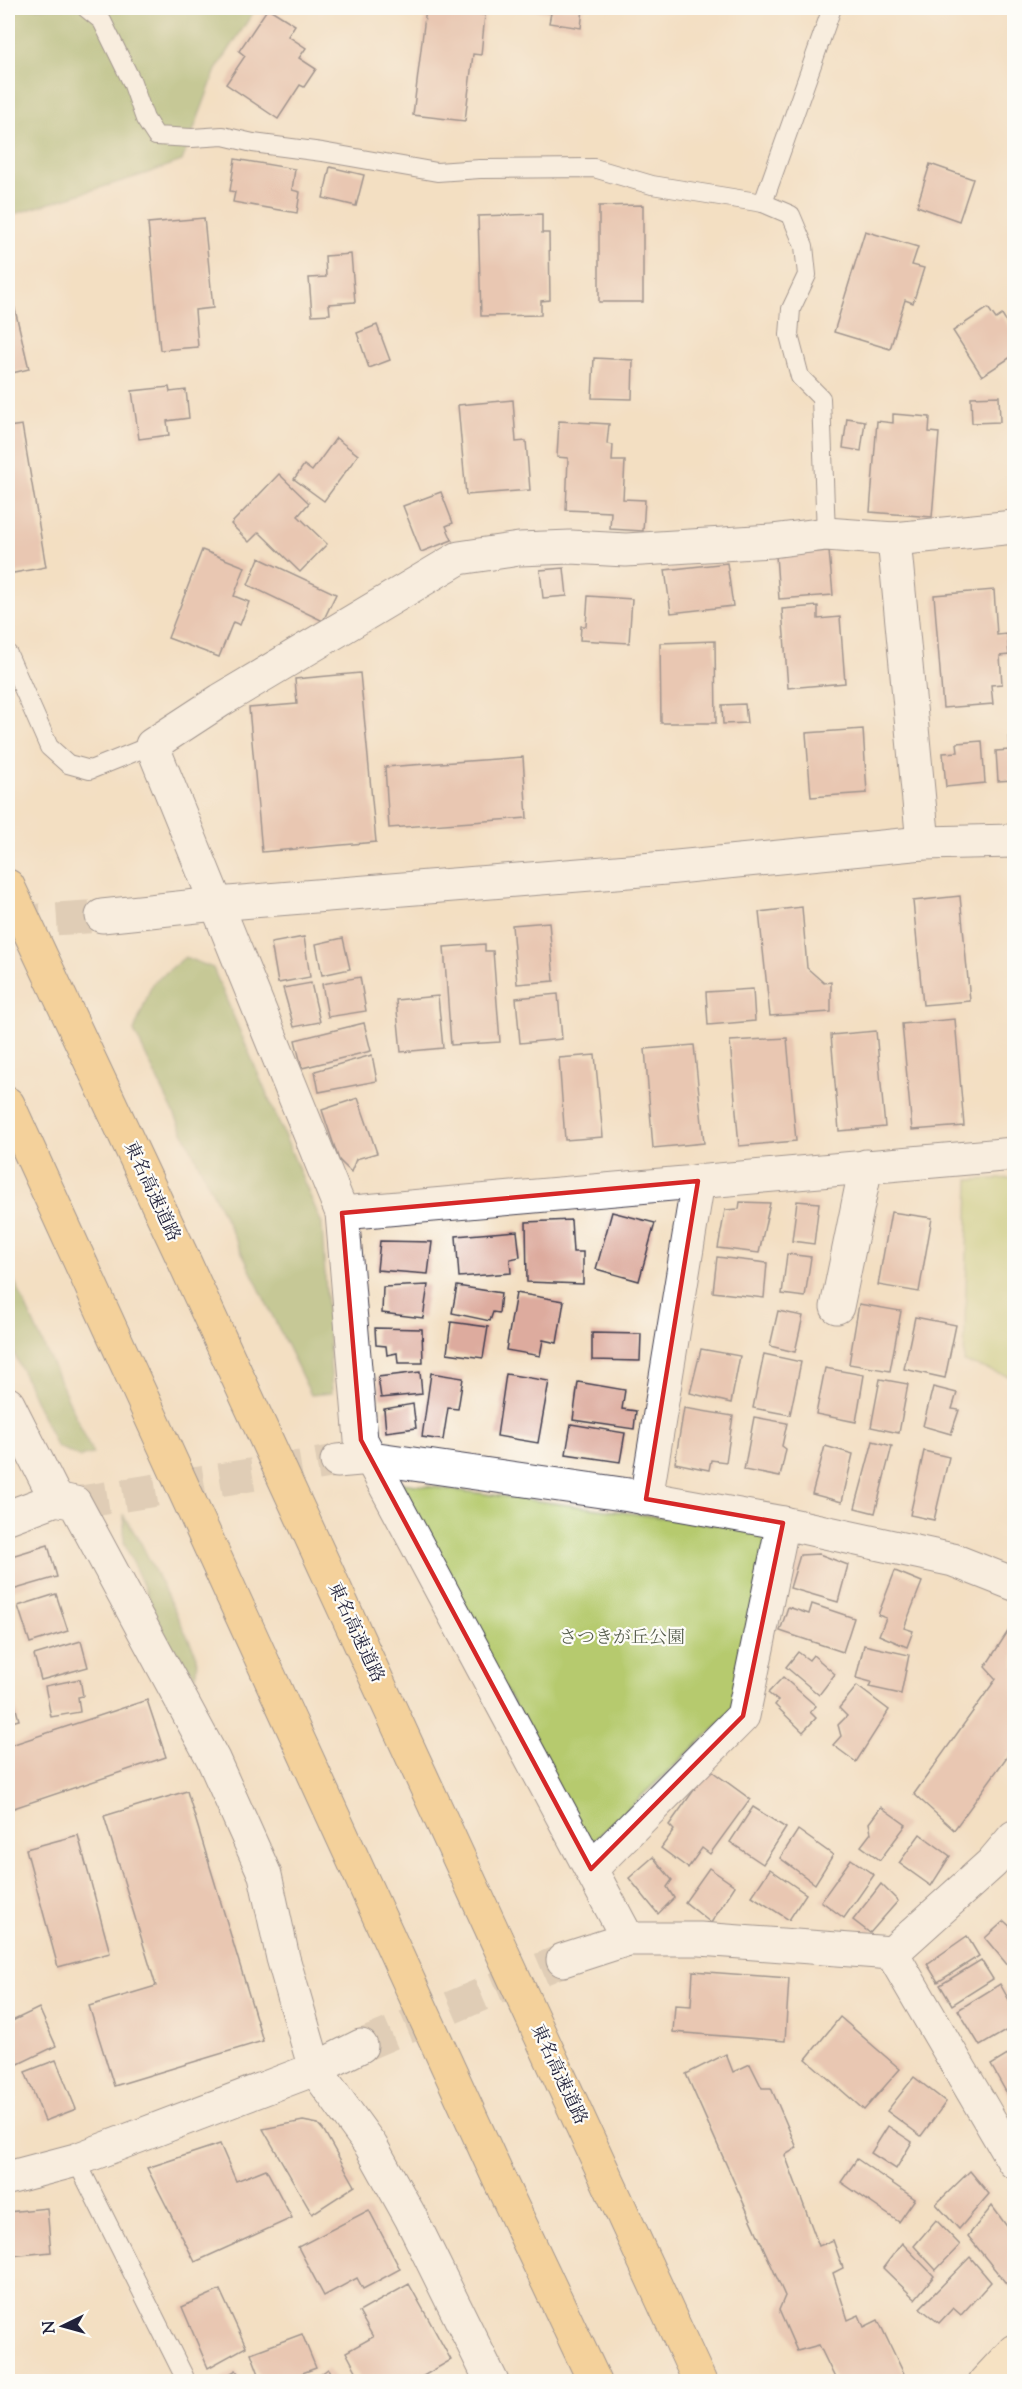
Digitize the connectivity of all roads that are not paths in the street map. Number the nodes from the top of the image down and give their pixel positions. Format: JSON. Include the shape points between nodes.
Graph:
{"nodes":[{"id":1,"x":86,"y":8,"type":"edge"},
{"id":2,"x":832,"y":8,"type":"edge"},
{"id":3,"x":763,"y":203,"type":"junction"},
{"id":4,"x":1014,"y":527,"type":"edge"},
{"id":5,"x":826,"y":534,"type":"junction"},
{"id":6,"x":894,"y":539,"type":"junction"},
{"id":7,"x":8,"y":654,"type":"edge"},
{"id":8,"x":152,"y":745,"type":"junction"},
{"id":9,"x":1014,"y":841,"type":"edge"},
{"id":10,"x":923,"y":843,"type":"junction"},
{"id":11,"x":8,"y":886,"type":"edge"},
{"id":12,"x":216,"y":904,"type":"junction"},
{"id":13,"x":102,"y":916,"type":"tunnel mouth"},
{"id":14,"x":8,"y":1104,"type":"edge"},
{"id":15,"x":1014,"y":1154,"type":"edge"},
{"id":16,"x":866,"y":1166,"type":"junction"},
{"id":17,"x":698,"y":1180,"type":"junction"},
{"id":18,"x":342,"y":1213,"type":"junction"},
{"id":19,"x":837,"y":1307,"type":"dead end"},
{"id":20,"x":8,"y":1404,"type":"edge"},
{"id":21,"x":371,"y":1458,"type":"junction"},
{"id":22,"x":337,"y":1461,"type":"tunnel mouth"},
{"id":23,"x":56,"y":1499,"type":"junction"},
{"id":24,"x":646,"y":1499,"type":"junction"},
{"id":25,"x":8,"y":1517,"type":"edge"},
{"id":26,"x":783,"y":1523,"type":"junction"},
{"id":27,"x":1014,"y":1584,"type":"edge"},
{"id":28,"x":1014,"y":1837,"type":"edge"},
{"id":29,"x":591,"y":1869,"type":"junction"},
{"id":30,"x":628,"y":1939,"type":"junction"},
{"id":31,"x":892,"y":1953,"type":"junction"},
{"id":32,"x":563,"y":1960,"type":"tunnel mouth"},
{"id":33,"x":361,"y":2046,"type":"tunnel mouth"},
{"id":34,"x":315,"y":2069,"type":"junction"},
{"id":35,"x":75,"y":2160,"type":"junction"},
{"id":36,"x":1014,"y":2162,"type":"edge"},
{"id":37,"x":8,"y":2178,"type":"edge"},
{"id":38,"x":1014,"y":2351,"type":"edge"},
{"id":39,"x":184,"y":2376,"type":"dead end"},
{"id":40,"x":492,"y":2382,"type":"edge"},
{"id":41,"x":595,"y":2382,"type":"edge"},
{"id":42,"x":700,"y":2382,"type":"edge"},
{"id":43,"x":985,"y":2382,"type":"edge"}],
"edges":[{"from":1,"to":3,"type":"lane","via":[[102,21],[156,136],[223,136],[437,172],[594,168],[652,185]]},
{"from":2,"to":3,"type":"lane"},
{"from":3,"to":5,"type":"lane","via":[[791,215],[804,246],[807,275],[791,309],[789,335],[800,377],[821,398]]},
{"from":4,"to":6,"type":"street"},
{"from":5,"to":6,"type":"street"},
{"from":5,"to":8,"type":"street","via":[[626,550],[519,549],[459,558]]},
{"from":6,"to":10,"type":"street"},
{"from":7,"to":8,"type":"lane","via":[[49,747],[68,764],[90,770]]},
{"from":8,"to":12,"type":"street"},
{"from":9,"to":10,"type":"street"},
{"from":10,"to":12,"type":"street"},
{"from":11,"to":42,"type":"highway","name":"東名高速道路"},
{"from":12,"to":13,"type":"street"},
{"from":12,"to":18,"type":"street"},
{"from":14,"to":41,"type":"highway"},
{"from":15,"to":16,"type":"street"},
{"from":16,"to":17,"type":"street"},
{"from":16,"to":19,"type":"street"},
{"from":17,"to":18,"type":"street"},
{"from":17,"to":24,"type":"street"},
{"from":18,"to":21,"type":"street","via":[[361,1440]]},
{"from":20,"to":23,"type":"street"},
{"from":21,"to":22,"type":"street"},
{"from":21,"to":24,"type":"street"},
{"from":21,"to":29,"type":"street"},
{"from":23,"to":25,"type":"street"},
{"from":23,"to":34,"type":"street","via":[[75,1503],[213,1759],[242,1822],[265,1875],[283,1958]]},
{"from":24,"to":26,"type":"street"},
{"from":26,"to":27,"type":"street","via":[[953,1560]]},
{"from":26,"to":29,"type":"street","via":[[743,1716]]},
{"from":28,"to":31,"type":"street","via":[[992,1863]]},
{"from":29,"to":30,"type":"street"},
{"from":30,"to":31,"type":"street","via":[[700,1939]]},
{"from":30,"to":32,"type":"street"},
{"from":31,"to":36,"type":"street"},
{"from":33,"to":34,"type":"street"},
{"from":34,"to":35,"type":"street"},
{"from":34,"to":40,"type":"street","via":[[371,2146]]},
{"from":35,"to":37,"type":"street"},
{"from":35,"to":39,"type":"lane"},
{"from":38,"to":43,"type":"main road"}]}
